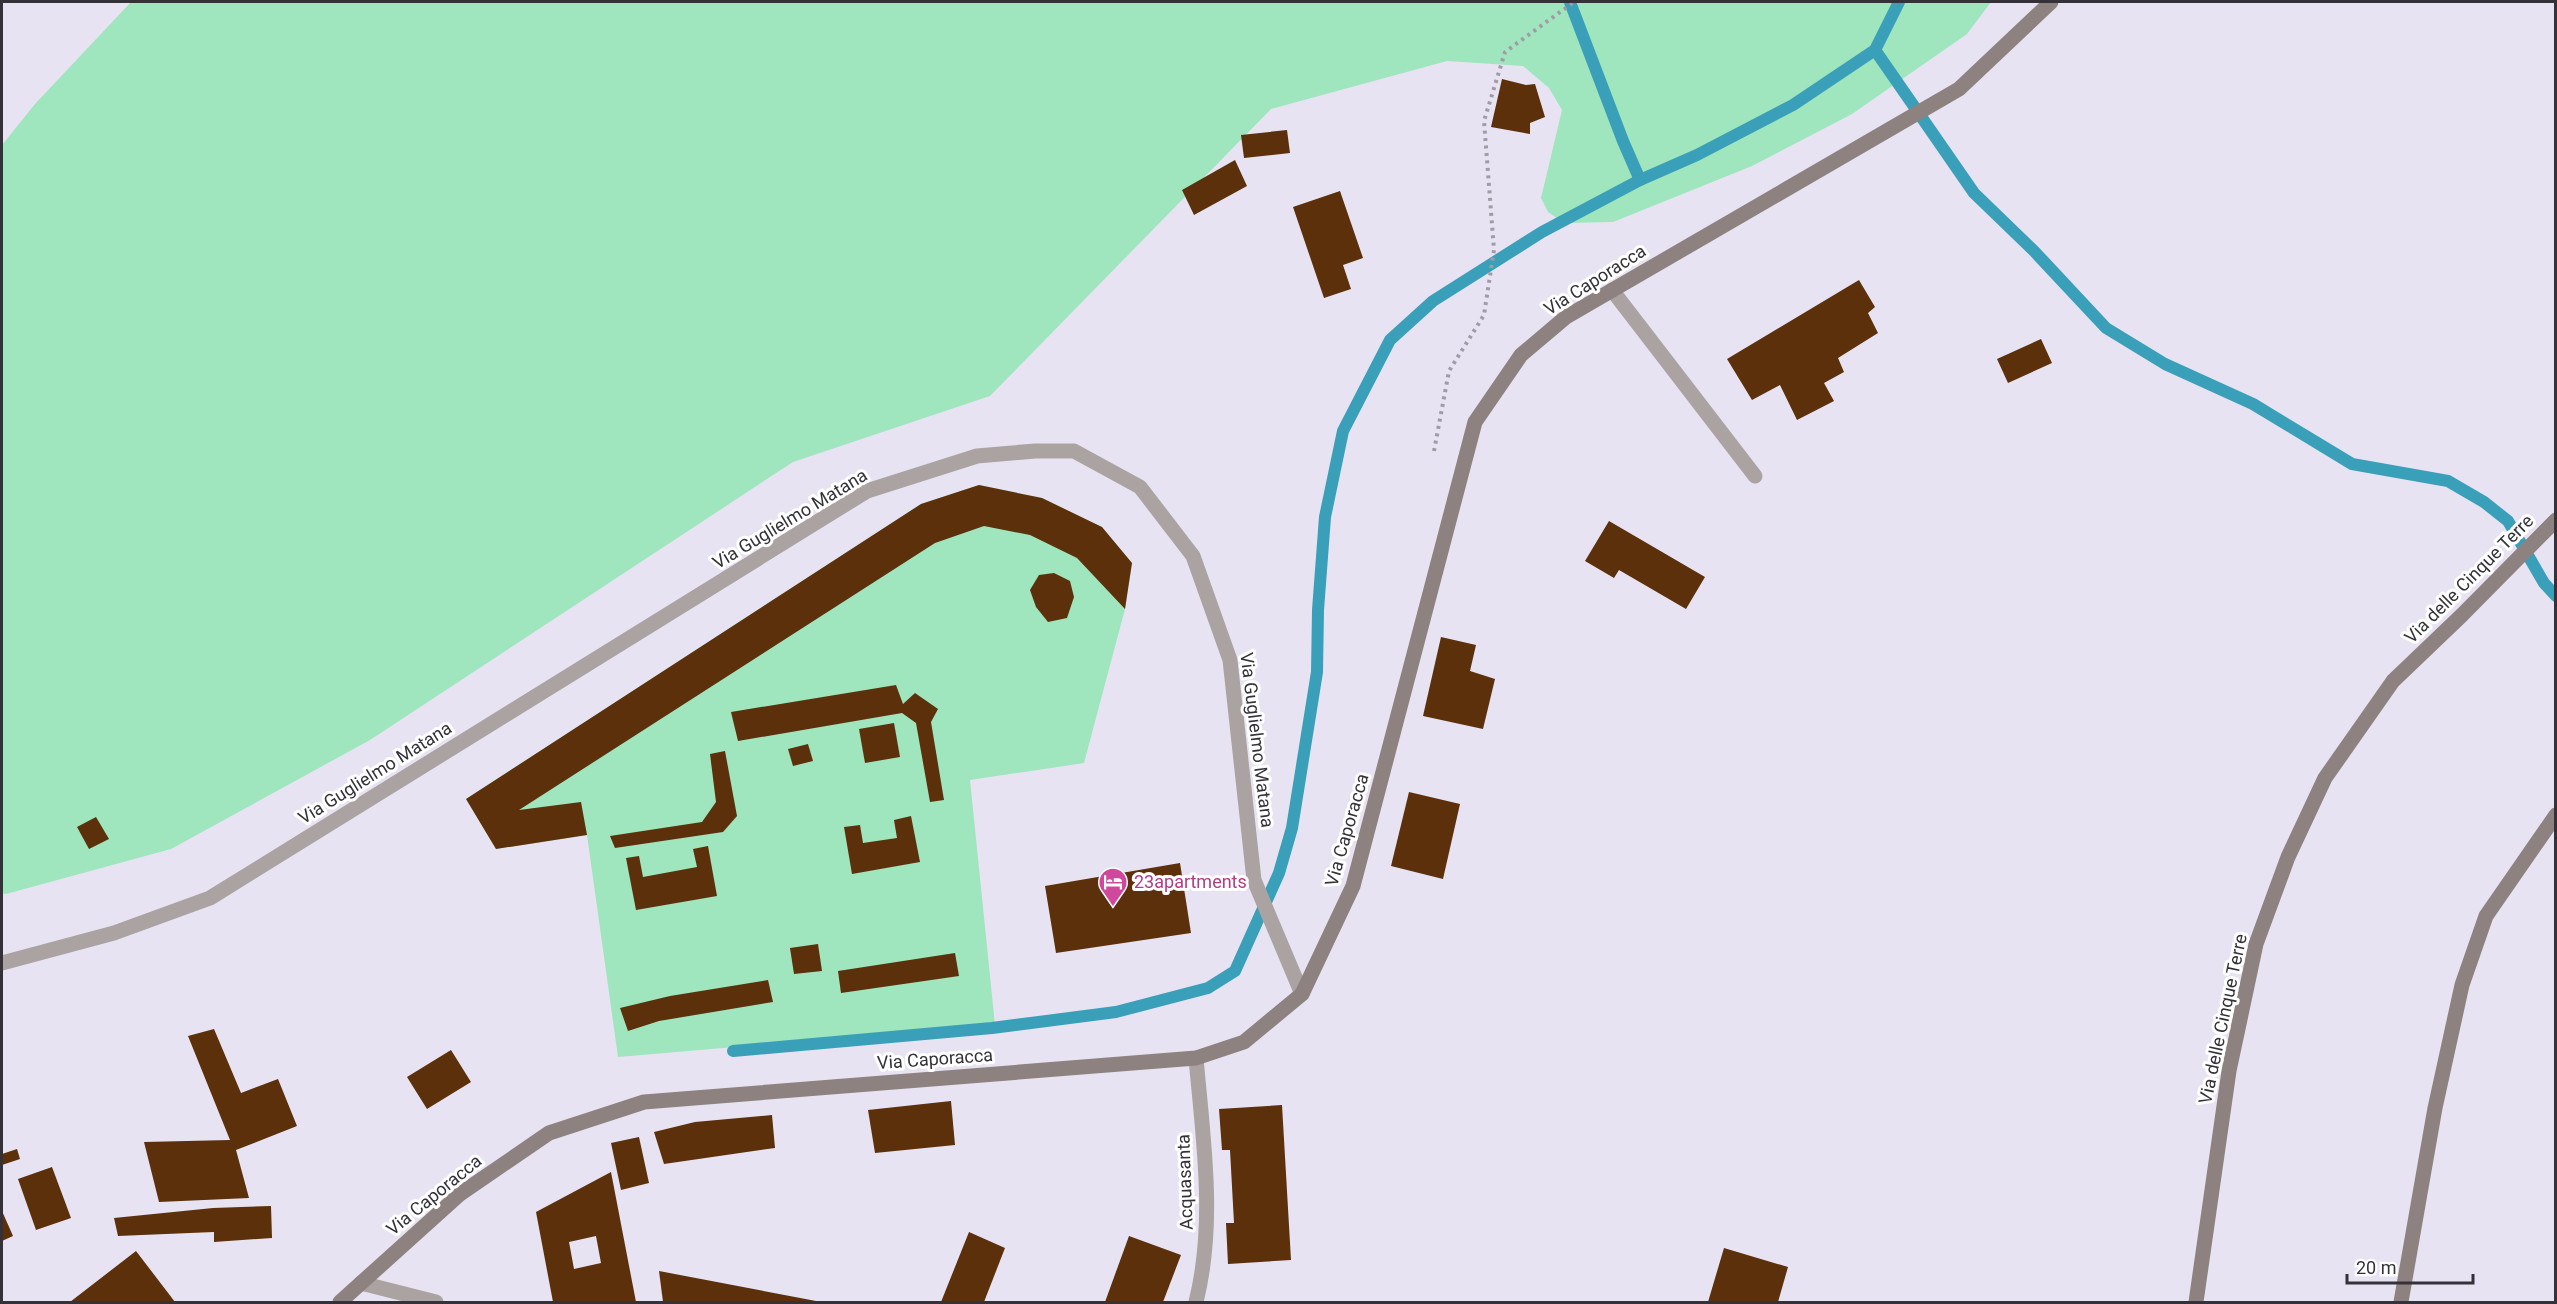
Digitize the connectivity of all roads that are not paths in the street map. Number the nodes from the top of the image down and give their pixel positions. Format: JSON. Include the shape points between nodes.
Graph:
{"nodes":[{"id":1,"x":2051,"y":2,"type":"edge"},
{"id":2,"x":1612,"y":290,"type":"junction"},
{"id":3,"x":1755,"y":476,"type":"dead end"},
{"id":4,"x":2556,"y":520,"type":"edge"},
{"id":5,"x":2556,"y":815,"type":"edge"},
{"id":6,"x":2,"y":963,"type":"edge"},
{"id":7,"x":1302,"y":994,"type":"junction"},
{"id":8,"x":1196,"y":1058,"type":"junction"},
{"id":9,"x":361,"y":1283,"type":"junction"},
{"id":10,"x":340,"y":1302,"type":"edge"},
{"id":11,"x":436,"y":1302,"type":"edge"},
{"id":12,"x":1196,"y":1302,"type":"edge"},
{"id":13,"x":2196,"y":1302,"type":"edge"},
{"id":14,"x":2401,"y":1302,"type":"edge"}],
"edges":[{"from":1,"to":2,"type":"street","name":"Via Caporacca","via":[[1959,89]]},
{"from":2,"to":3,"type":"street"},
{"from":2,"to":7,"type":"street","name":"Via Caporacca","via":[[1566,317],[1521,355],[1475,422],[1353,886]]},
{"from":4,"to":13,"type":"street","name":"Via delle Cinque Terre","via":[[2393,681],[2325,778],[2288,857],[2256,944],[2229,1071]]},
{"from":5,"to":14,"type":"street","via":[[2486,916],[2462,985],[2435,1108]]},
{"from":6,"to":7,"type":"street","name":"Via Guglielmo Matana","via":[[114,933],[210,898],[867,491],[977,456],[1074,451],[1140,488],[1192,556],[1230,660],[1254,880]]},
{"from":7,"to":8,"type":"street","name":"Via Caporacca","via":[[1244,1042]]},
{"from":8,"to":9,"type":"street","name":"Via Caporacca","via":[[644,1102],[549,1133],[460,1194]]},
{"from":8,"to":12,"type":"street","name":"Acquasanta","via":[[1206,1168],[1207,1236]]},
{"from":9,"to":10,"type":"street","name":"Via Caporacca"},
{"from":9,"to":11,"type":"street"}]}
